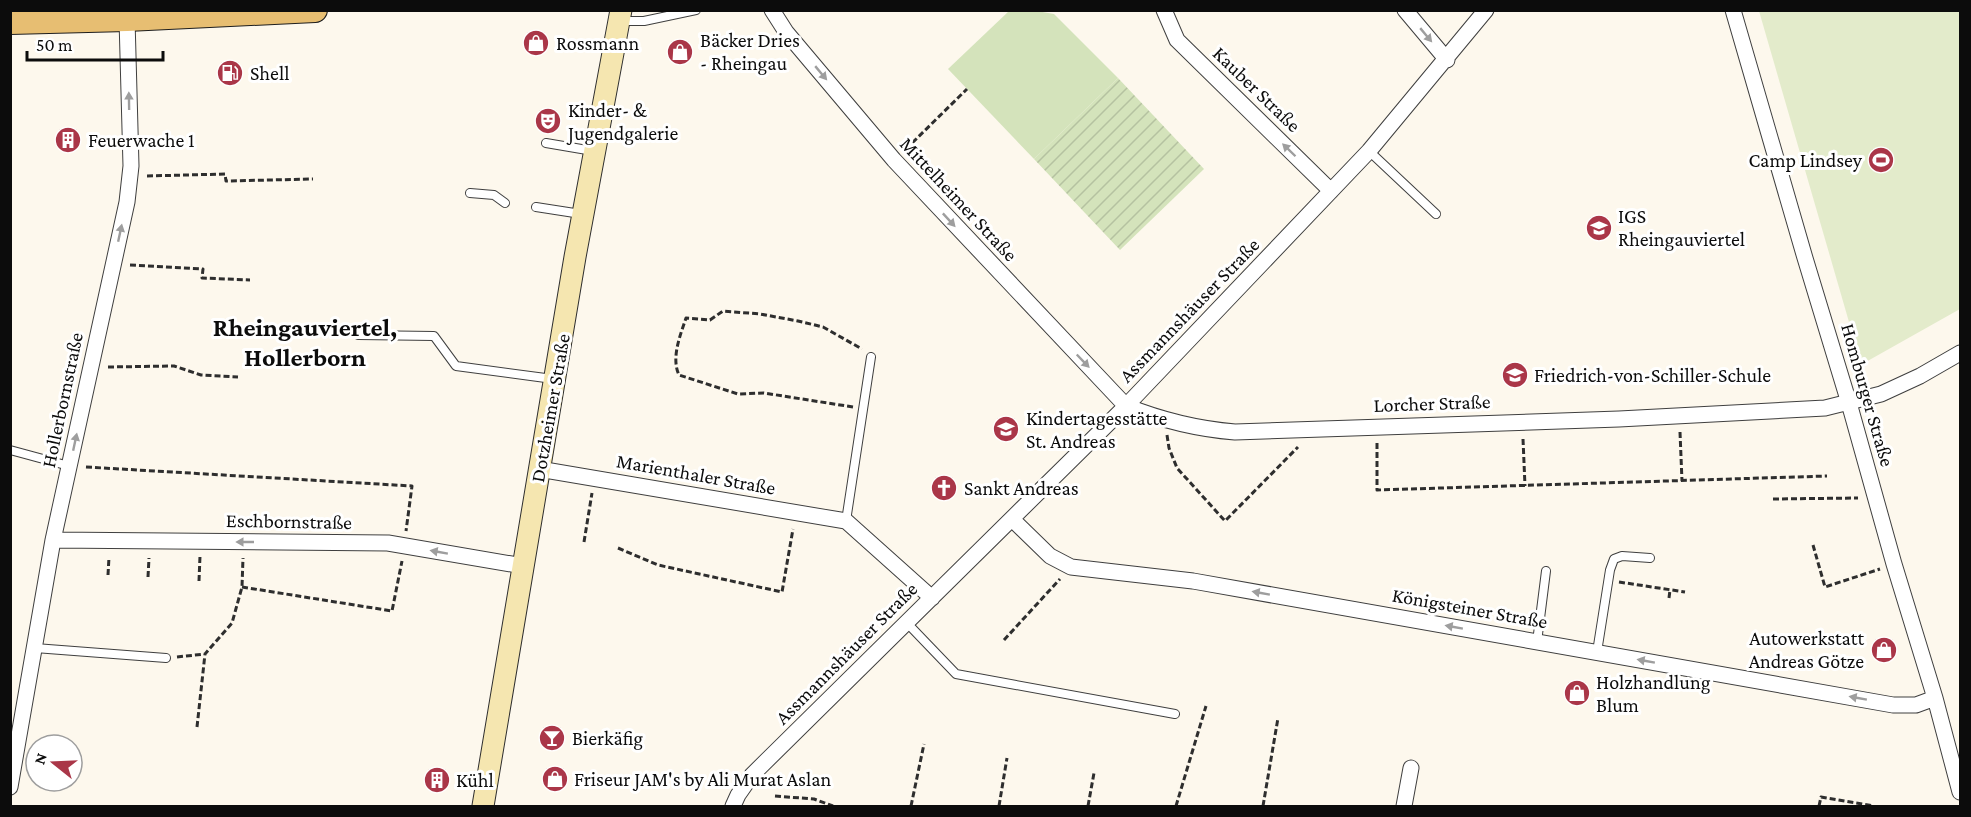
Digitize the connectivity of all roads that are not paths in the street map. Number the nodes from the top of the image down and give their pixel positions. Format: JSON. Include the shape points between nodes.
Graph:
{"nodes":[{"id":1,"x":315,"y":10,"type":"edge"},
{"id":2,"x":696,"y":10,"type":"edge"},
{"id":3,"x":772,"y":10,"type":"edge"},
{"id":4,"x":1164,"y":10,"type":"edge"},
{"id":5,"x":1405,"y":10,"type":"edge"},
{"id":6,"x":1486,"y":10,"type":"edge"},
{"id":7,"x":1733,"y":10,"type":"edge"},
{"id":8,"x":620,"y":16,"type":"edge"},
{"id":9,"x":127,"y":19,"type":"junction"},
{"id":10,"x":10,"y":22,"type":"edge"},
{"id":11,"x":1447,"y":60,"type":"junction"},
{"id":12,"x":546,"y":143,"type":"dead end"},
{"id":13,"x":595,"y":151,"type":"junction"},
{"id":14,"x":1369,"y":151,"type":"junction"},
{"id":15,"x":1331,"y":191,"type":"junction"},
{"id":16,"x":470,"y":193,"type":"dead end"},
{"id":17,"x":504,"y":203,"type":"dead end"},
{"id":18,"x":536,"y":207,"type":"dead end"},
{"id":19,"x":583,"y":214,"type":"junction"},
{"id":20,"x":1436,"y":214,"type":"dead end"},
{"id":21,"x":358,"y":334,"type":"dead end"},
{"id":22,"x":1960,"y":355,"type":"edge"},
{"id":23,"x":871,"y":357,"type":"road end"},
{"id":24,"x":555,"y":380,"type":"junction"},
{"id":25,"x":1850,"y":403,"type":"junction"},
{"id":26,"x":1126,"y":406,"type":"junction"},
{"id":27,"x":10,"y":450,"type":"edge"},
{"id":28,"x":69,"y":466,"type":"junction"},
{"id":29,"x":539,"y":469,"type":"junction"},
{"id":30,"x":1012,"y":519,"type":"junction"},
{"id":31,"x":846,"y":521,"type":"junction"},
{"id":32,"x":53,"y":540,"type":"junction"},
{"id":33,"x":1650,"y":558,"type":"dead end"},
{"id":34,"x":523,"y":566,"type":"junction"},
{"id":35,"x":1546,"y":571,"type":"dead end"},
{"id":36,"x":932,"y":598,"type":"junction"},
{"id":37,"x":907,"y":623,"type":"junction"},
{"id":38,"x":1537,"y":642,"type":"junction"},
{"id":39,"x":35,"y":648,"type":"junction"},
{"id":40,"x":1597,"y":652,"type":"junction"},
{"id":41,"x":166,"y":658,"type":"road end"},
{"id":42,"x":1935,"y":698,"type":"junction"},
{"id":43,"x":1175,"y":714,"type":"dead end"},
{"id":44,"x":1411,"y":768,"type":"dead end"},
{"id":45,"x":10,"y":787,"type":"edge"},
{"id":46,"x":1960,"y":792,"type":"edge"},
{"id":47,"x":733,"y":806,"type":"edge"},
{"id":48,"x":483,"y":807,"type":"edge"},
{"id":49,"x":1404,"y":807,"type":"edge"}],
"edges":[{"from":1,"to":9,"type":"main road"},
{"from":2,"to":8,"type":"lane","via":[[644,21]]},
{"from":3,"to":26,"type":"street","name":"Mittelheimer Straße","one_way":true,"via":[[786,32],[894,160]]},
{"from":15,"to":4,"type":"street","name":"Kauber Straße","one_way":true,"via":[[1177,40]]},
{"from":5,"to":11,"type":"street","one_way":true},
{"from":6,"to":11,"type":"street","name":"Assmannshäuser Straße"},
{"from":7,"to":25,"type":"street","name":"Homburger Straße"},
{"from":8,"to":13,"type":"main road","name":"Dotzheimer Straße"},
{"from":9,"to":10,"type":"main road"},
{"from":28,"to":9,"type":"street","name":"Hollerbornstraße","one_way":true,"via":[[127,202]]},
{"from":11,"to":14,"type":"street","name":"Assmannshäuser Straße"},
{"from":12,"to":13,"type":"lane"},
{"from":13,"to":19,"type":"main road","name":"Dotzheimer Straße"},
{"from":14,"to":15,"type":"street","name":"Assmannshäuser Straße"},
{"from":14,"to":20,"type":"lane"},
{"from":15,"to":26,"type":"street","name":"Assmannshäuser Straße"},
{"from":16,"to":17,"type":"lane","via":[[494,195]]},
{"from":18,"to":19,"type":"lane"},
{"from":19,"to":24,"type":"main road","name":"Dotzheimer Straße"},
{"from":21,"to":24,"type":"lane","via":[[434,336],[456,366]]},
{"from":22,"to":25,"type":"street","name":"Lorcher Straße","via":[[1896,388]]},
{"from":23,"to":31,"type":"lane"},
{"from":24,"to":29,"type":"main road","name":"Dotzheimer Straße"},
{"from":25,"to":26,"type":"street","name":"Lorcher Straße","via":[[1825,408],[1680,416],[1235,432],[1211,430]]},
{"from":25,"to":42,"type":"street","name":"Homburger Straße"},
{"from":26,"to":30,"type":"street","name":"Assmannshäuser Straße"},
{"from":27,"to":28,"type":"lane"},
{"from":28,"to":32,"type":"street","name":"Hollerbornstraße"},
{"from":29,"to":31,"type":"street","name":"Marienthaler Straße"},
{"from":29,"to":34,"type":"main road","name":"Dotzheimer Straße"},
{"from":30,"to":36,"type":"street","name":"Assmannshäuser Straße"},
{"from":38,"to":30,"type":"street","name":"Königsteiner Straße","one_way":true,"via":[[1193,581],[1071,567],[1050,556]]},
{"from":31,"to":36,"type":"street"},
{"from":34,"to":32,"type":"street","name":"Eschbornstraße","one_way":true,"via":[[387,543]]},
{"from":32,"to":39,"type":"street","name":"Hollerbornstraße"},
{"from":33,"to":40,"type":"lane","via":[[1614,559]]},
{"from":34,"to":48,"type":"main road","name":"Dotzheimer Straße"},
{"from":35,"to":38,"type":"lane"},
{"from":36,"to":37,"type":"street","name":"Assmannshäuser Straße"},
{"from":37,"to":43,"type":"lane","via":[[956,674]]},
{"from":37,"to":47,"type":"street","name":"Assmannshäuser Straße","via":[[752,776]]},
{"from":38,"to":40,"type":"street","name":"Königsteiner Straße"},
{"from":39,"to":41,"type":"lane"},
{"from":39,"to":45,"type":"street","name":"Hollerbornstraße"},
{"from":42,"to":40,"type":"street","name":"Königsteiner Straße","one_way":true,"via":[[1916,705],[1893,705]]},
{"from":42,"to":46,"type":"street","name":"Homburger Straße"},
{"from":44,"to":49,"type":"street"}]}
